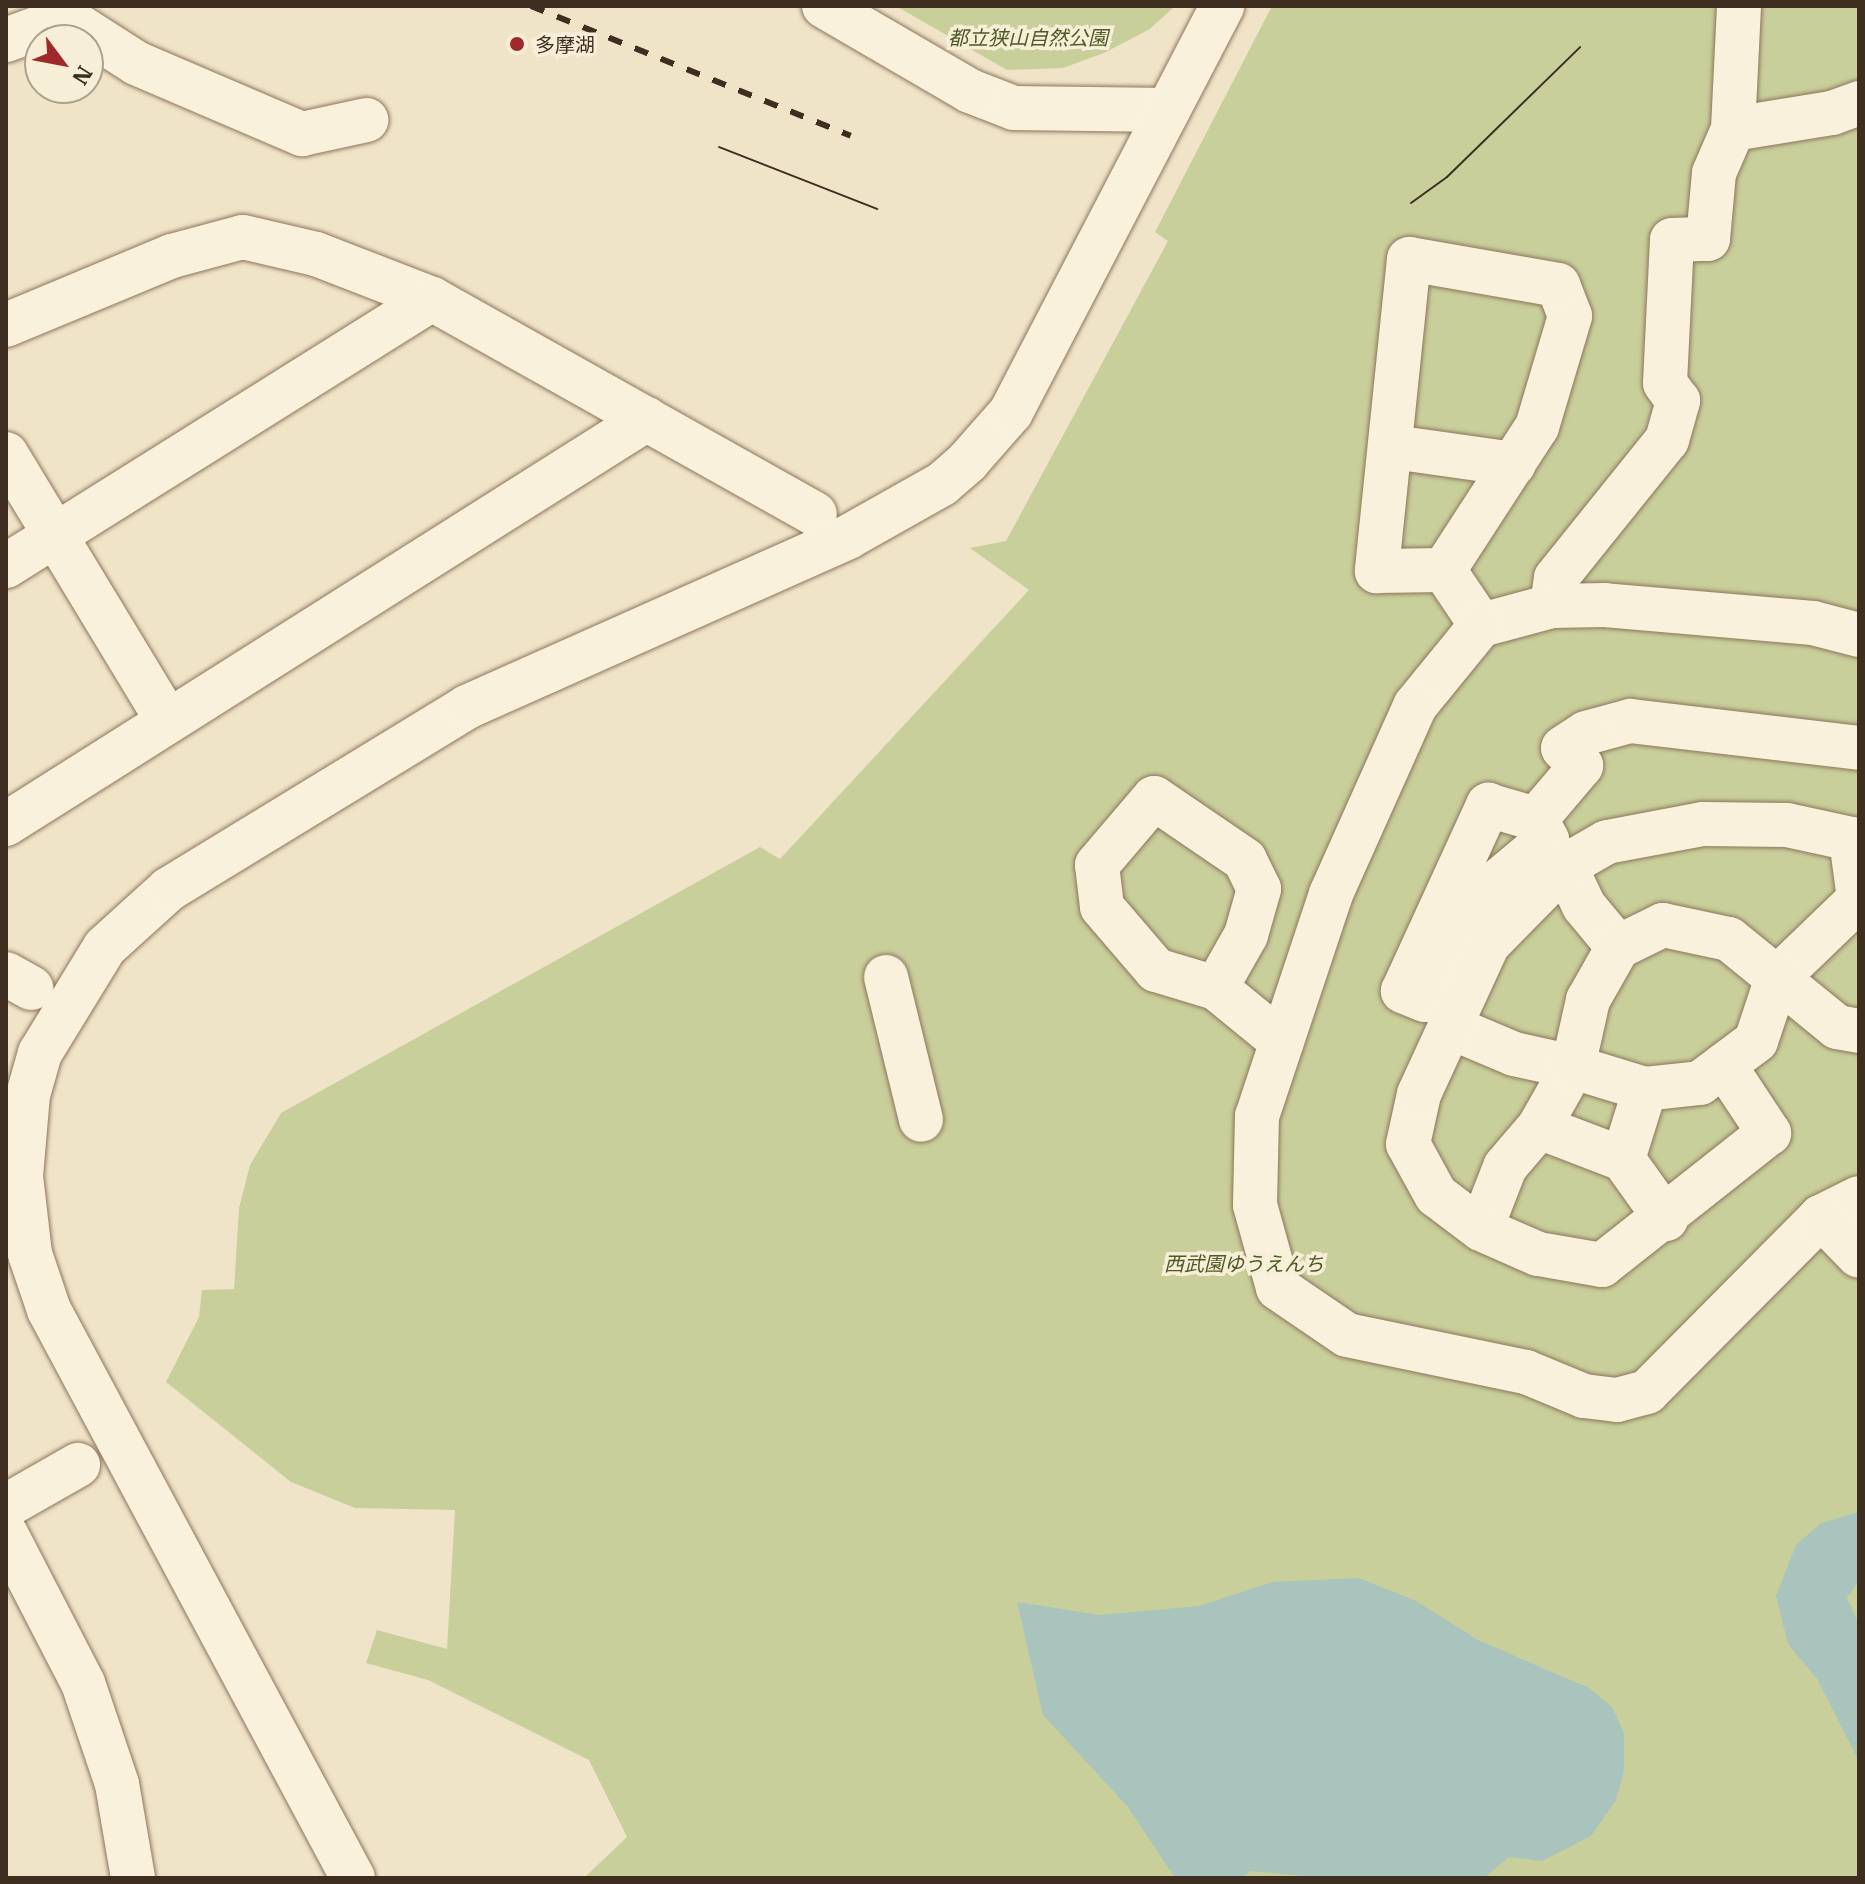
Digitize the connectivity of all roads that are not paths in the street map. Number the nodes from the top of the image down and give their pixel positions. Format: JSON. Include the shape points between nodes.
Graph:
{"nodes":[{"id":1,"x":824,"y":6,"type":"edge"},
{"id":2,"x":1222,"y":6,"type":"edge"},
{"id":3,"x":1739,"y":6,"type":"edge"},
{"id":4,"x":6,"y":40,"type":"edge"},
{"id":5,"x":1859,"y":103,"type":"edge"},
{"id":6,"x":1168,"y":110,"type":"junction"},
{"id":7,"x":366,"y":120,"type":"dead end"},
{"id":8,"x":1733,"y":129,"type":"junction"},
{"id":9,"x":432,"y":299,"type":"junction"},
{"id":10,"x":6,"y":325,"type":"edge"},
{"id":11,"x":647,"y":419,"type":"junction"},
{"id":12,"x":1393,"y":447,"type":"junction"},
{"id":13,"x":6,"y":454,"type":"edge"},
{"id":14,"x":1514,"y":464,"type":"junction"},
{"id":15,"x":815,"y":514,"type":"dead end"},
{"id":16,"x":56,"y":533,"type":"junction"},
{"id":17,"x":6,"y":566,"type":"edge"},
{"id":18,"x":1444,"y":570,"type":"junction"},
{"id":19,"x":1552,"y":606,"type":"junction"},
{"id":20,"x":1481,"y":625,"type":"junction"},
{"id":21,"x":1859,"y":635,"type":"edge"},
{"id":22,"x":167,"y":720,"type":"junction"},
{"id":23,"x":1859,"y":748,"type":"edge"},
{"id":24,"x":1859,"y":815,"type":"edge"},
{"id":25,"x":6,"y":824,"type":"edge"},
{"id":26,"x":1548,"y":850,"type":"junction"},
{"id":27,"x":1618,"y":947,"type":"junction"},
{"id":28,"x":886,"y":977,"type":"dead end"},
{"id":29,"x":1777,"y":978,"type":"junction"},
{"id":30,"x":1216,"y":988,"type":"dead end"},
{"id":31,"x":1450,"y":1027,"type":"junction"},
{"id":32,"x":1859,"y":1031,"type":"edge"},
{"id":33,"x":1282,"y":1042,"type":"junction"},
{"id":34,"x":1724,"y":1065,"type":"junction"},
{"id":35,"x":1573,"y":1067,"type":"junction"},
{"id":36,"x":1645,"y":1089,"type":"junction"},
{"id":37,"x":921,"y":1120,"type":"dead end"},
{"id":38,"x":1539,"y":1127,"type":"junction"},
{"id":39,"x":1623,"y":1159,"type":"junction"},
{"id":40,"x":1859,"y":1198,"type":"edge"},
{"id":41,"x":1821,"y":1217,"type":"junction"},
{"id":42,"x":1666,"y":1219,"type":"junction"},
{"id":43,"x":1481,"y":1229,"type":"junction"},
{"id":44,"x":1859,"y":1256,"type":"edge"},
{"id":45,"x":78,"y":1465,"type":"dead end"},
{"id":46,"x":6,"y":1506,"type":"edge"},
{"id":47,"x":6,"y":1534,"type":"edge"},
{"id":48,"x":133,"y":1878,"type":"edge"},
{"id":49,"x":353,"y":1878,"type":"edge"}],
"edges":[{"from":1,"to":6,"type":"street","via":[[970,91],[1014,108]]},
{"from":2,"to":6,"type":"street"},
{"from":3,"to":8,"type":"street"},
{"from":4,"to":7,"type":"street","via":[[66,18],[136,63],[302,134]]},
{"from":5,"to":8,"type":"street"},
{"from":6,"to":49,"type":"street","via":[[1011,412],[989,442],[942,484],[848,537],[467,707],[169,889],[105,947],[40,1053],[28,1095],[21,1176],[30,1254],[49,1310]]},
{"from":8,"to":19,"type":"street","via":[[1714,173],[1708,239],[1672,240],[1665,383],[1678,401],[1667,440],[1556,578]]},
{"from":9,"to":10,"type":"street","via":[[316,254],[243,237],[172,256]]},
{"from":9,"to":11,"type":"street"},
{"from":9,"to":16,"type":"street"},
{"from":11,"to":15,"type":"street"},
{"from":11,"to":22,"type":"street"},
{"from":12,"to":14,"type":"street"},
{"from":12,"to":14,"type":"street","via":[[1409,259],[1558,285],[1570,316],[1537,427]]},
{"from":12,"to":18,"type":"street","via":[[1377,571]]},
{"from":13,"to":16,"type":"street"},
{"from":14,"to":18,"type":"street"},
{"from":16,"to":17,"type":"street"},
{"from":16,"to":22,"type":"street"},
{"from":18,"to":20,"type":"street"},
{"from":19,"to":20,"type":"street"},
{"from":19,"to":21,"type":"street","via":[[1605,605],[1813,623]]},
{"from":20,"to":33,"type":"street","via":[[1415,706],[1331,894]]},
{"from":22,"to":25,"type":"street"},
{"from":23,"to":26,"type":"street","via":[[1630,721],[1586,733],[1563,748],[1581,766]]},
{"from":24,"to":26,"type":"street","via":[[1774,799],[1683,803],[1621,812]]},
{"from":26,"to":27,"type":"street"},
{"from":26,"to":29,"type":"street","via":[[1703,824],[1787,825],[1851,839],[1859,899]]},
{"from":26,"to":31,"type":"street","via":[[1488,944]]},
{"from":27,"to":29,"type":"street","via":[[1663,925],[1729,939]]},
{"from":27,"to":35,"type":"street","via":[[1588,1000]]},
{"from":28,"to":37,"type":"street"},
{"from":29,"to":32,"type":"street","via":[[1837,1027]]},
{"from":29,"to":34,"type":"street","via":[[1756,1041]]},
{"from":30,"to":33,"type":"street"},
{"from":31,"to":35,"type":"street","via":[[1514,1054]]},
{"from":31,"to":43,"type":"street","via":[[1419,1094],[1408,1144],[1436,1195]]},
{"from":33,"to":41,"type":"street","via":[[1257,1116],[1255,1205],[1278,1288],[1347,1335],[1526,1372],[1584,1396],[1617,1400],[1647,1392]]},
{"from":34,"to":36,"type":"street","via":[[1700,1083]]},
{"from":34,"to":42,"type":"street","via":[[1769,1133]]},
{"from":35,"to":36,"type":"street"},
{"from":35,"to":38,"type":"street"},
{"from":36,"to":39,"type":"street"},
{"from":38,"to":39,"type":"street"},
{"from":38,"to":43,"type":"street","via":[[1505,1167]]},
{"from":39,"to":42,"type":"street"},
{"from":40,"to":41,"type":"street"},
{"from":41,"to":44,"type":"street"},
{"from":42,"to":43,"type":"street","via":[[1602,1265],[1538,1254]]},
{"from":45,"to":46,"type":"street"},
{"from":47,"to":48,"type":"street","via":[[83,1683],[117,1784]]}]}
